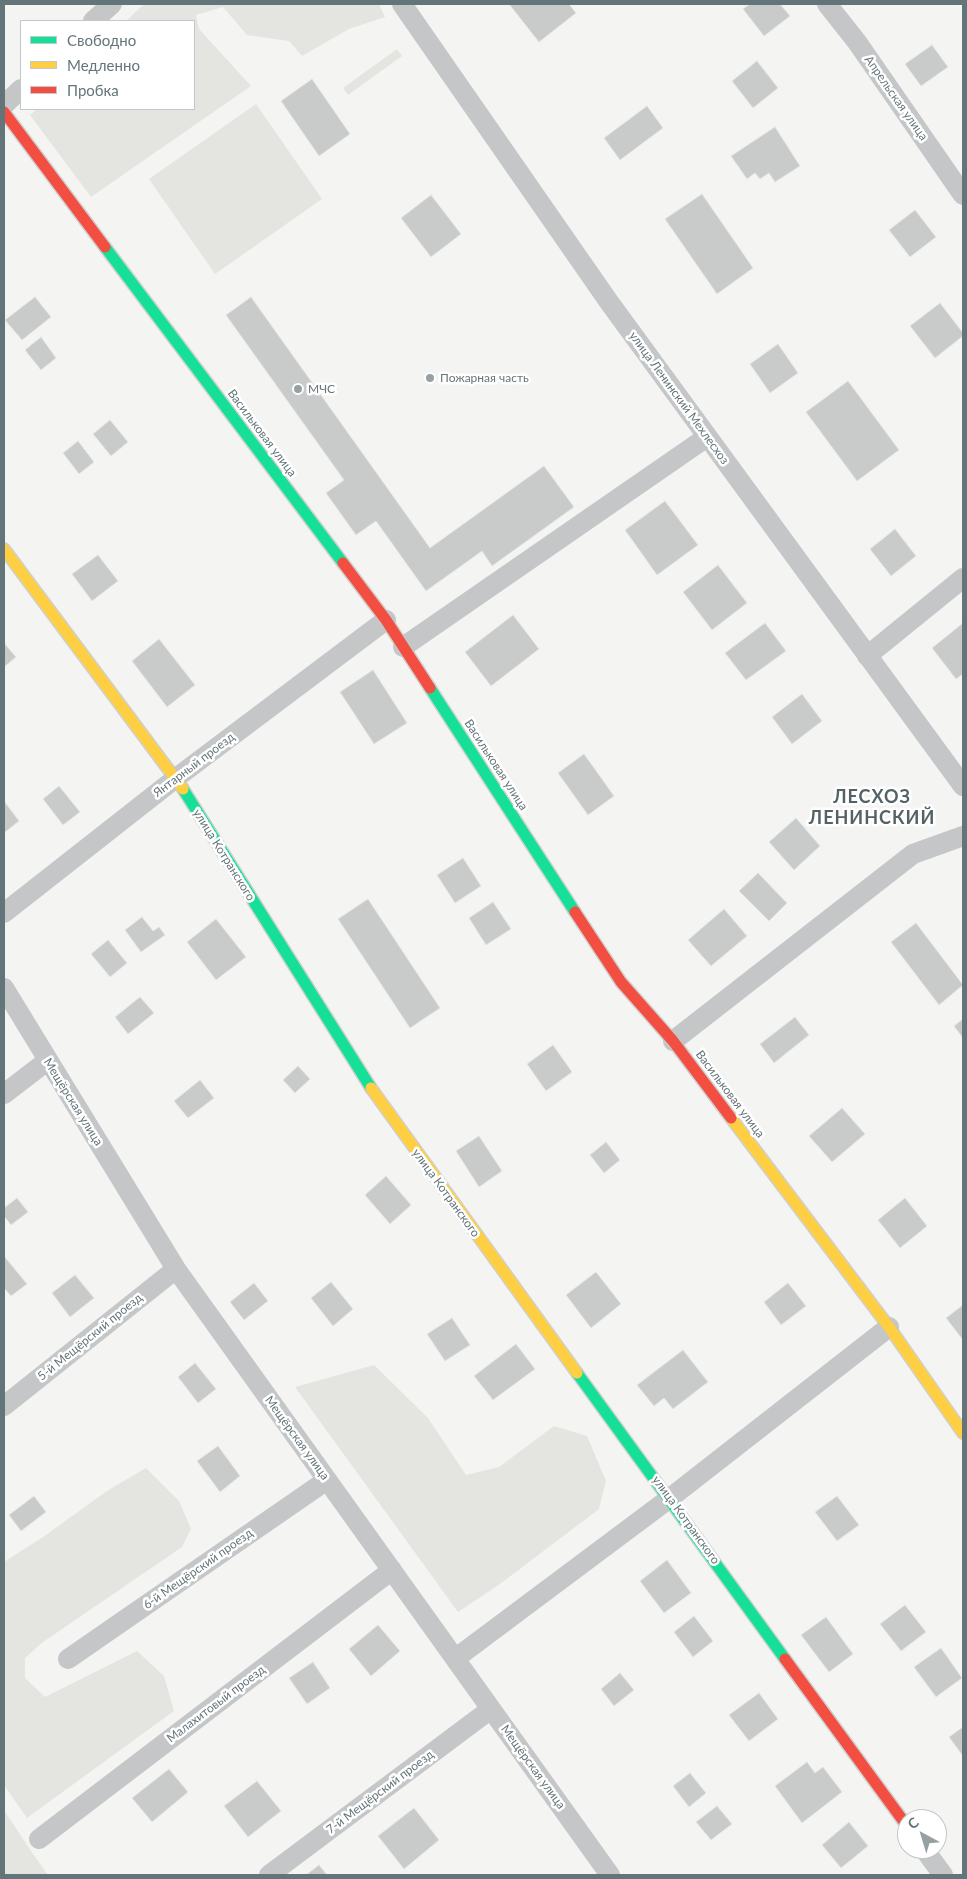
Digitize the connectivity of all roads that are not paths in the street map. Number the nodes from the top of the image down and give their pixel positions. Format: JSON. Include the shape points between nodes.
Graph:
{"nodes":[{"id":1,"x":112,"y":4,"type":"edge"},
{"id":2,"x":402,"y":4,"type":"edge"},
{"id":3,"x":827,"y":4,"type":"edge"},
{"id":4,"x":95,"y":20,"type":"edge"},
{"id":5,"x":20,"y":90,"type":"edge"},
{"id":6,"x":4,"y":105,"type":"edge"},
{"id":7,"x":4,"y":112,"type":"edge"},
{"id":8,"x":963,"y":194,"type":"edge"},
{"id":9,"x":707,"y":437,"type":"junction"},
{"id":10,"x":4,"y":549,"type":"edge"},
{"id":11,"x":963,"y":578,"type":"edge"},
{"id":12,"x":386,"y":620,"type":"junction"},
{"id":13,"x":404,"y":647,"type":"junction"},
{"id":14,"x":867,"y":656,"type":"junction"},
{"id":15,"x":176,"y":778,"type":"junction"},
{"id":16,"x":963,"y":786,"type":"edge"},
{"id":17,"x":963,"y":836,"type":"edge"},
{"id":18,"x":4,"y":912,"type":"edge"},
{"id":19,"x":4,"y":988,"type":"edge"},
{"id":20,"x":673,"y":1041,"type":"junction"},
{"id":21,"x":47,"y":1061,"type":"junction"},
{"id":22,"x":4,"y":1094,"type":"edge"},
{"id":23,"x":176,"y":1269,"type":"junction"},
{"id":24,"x":889,"y":1327,"type":"junction"},
{"id":25,"x":4,"y":1406,"type":"edge"},
{"id":26,"x":963,"y":1433,"type":"edge"},
{"id":27,"x":327,"y":1480,"type":"junction"},
{"id":28,"x":670,"y":1498,"type":"junction"},
{"id":29,"x":392,"y":1570,"type":"junction"},
{"id":30,"x":456,"y":1658,"type":"junction"},
{"id":31,"x":68,"y":1659,"type":"dead end"},
{"id":32,"x":491,"y":1709,"type":"junction"},
{"id":33,"x":897,"y":1812,"type":"edge"},
{"id":34,"x":39,"y":1839,"type":"dead end"},
{"id":35,"x":931,"y":1859,"type":"edge"},
{"id":36,"x":269,"y":1875,"type":"edge"},
{"id":37,"x":610,"y":1875,"type":"edge"},
{"id":38,"x":943,"y":1875,"type":"edge"}],
"edges":[{"from":1,"to":4,"type":"street"},
{"from":2,"to":9,"type":"street","name":"улица Ленинский Мехлесхоз"},
{"from":3,"to":8,"type":"street","name":"Апрельская улица"},
{"from":5,"to":6,"type":"street"},
{"from":7,"to":12,"type":"street","name":"Васильковая улица"},
{"from":9,"to":13,"type":"street"},
{"from":9,"to":14,"type":"street","name":"улица Ленинский Мехлесхоз"},
{"from":10,"to":15,"type":"street","name":"улица Котранского"},
{"from":11,"to":14,"type":"street"},
{"from":12,"to":13,"type":"street","name":"Васильковая улица"},
{"from":12,"to":15,"type":"street","name":"Янтарный проезд"},
{"from":13,"to":20,"type":"street","name":"Васильковая улица","via":[[621,982]]},
{"from":14,"to":16,"type":"street","name":"улица Ленинский Мехлесхоз"},
{"from":15,"to":18,"type":"street","name":"Янтарный проезд"},
{"from":15,"to":28,"type":"street","name":"улица Котранского","via":[[379,1102]]},
{"from":17,"to":20,"type":"street","via":[[912,854]]},
{"from":19,"to":21,"type":"street","name":"Мещёрская улица"},
{"from":20,"to":24,"type":"street","name":"Васильковая улица"},
{"from":21,"to":22,"type":"street"},
{"from":21,"to":23,"type":"street","name":"Мещёрская улица"},
{"from":23,"to":25,"type":"street","name":"5-й Мещёрский проезд"},
{"from":23,"to":27,"type":"street","name":"Мещёрская улица"},
{"from":24,"to":26,"type":"street","name":"Васильковая улица"},
{"from":24,"to":28,"type":"street"},
{"from":27,"to":29,"type":"street","name":"Мещёрская улица"},
{"from":27,"to":31,"type":"street","name":"6-й Мещёрский проезд"},
{"from":28,"to":30,"type":"street"},
{"from":28,"to":33,"type":"street","name":"улица Котранского"},
{"from":29,"to":30,"type":"street","name":"Мещёрская улица"},
{"from":29,"to":34,"type":"street","name":"Малахитовый проезд"},
{"from":30,"to":32,"type":"street","name":"Мещёрская улица"},
{"from":32,"to":36,"type":"street","name":"7-й Мещёрский проезд"},
{"from":32,"to":37,"type":"street","name":"Мещёрская улица"},
{"from":35,"to":38,"type":"street"}]}
